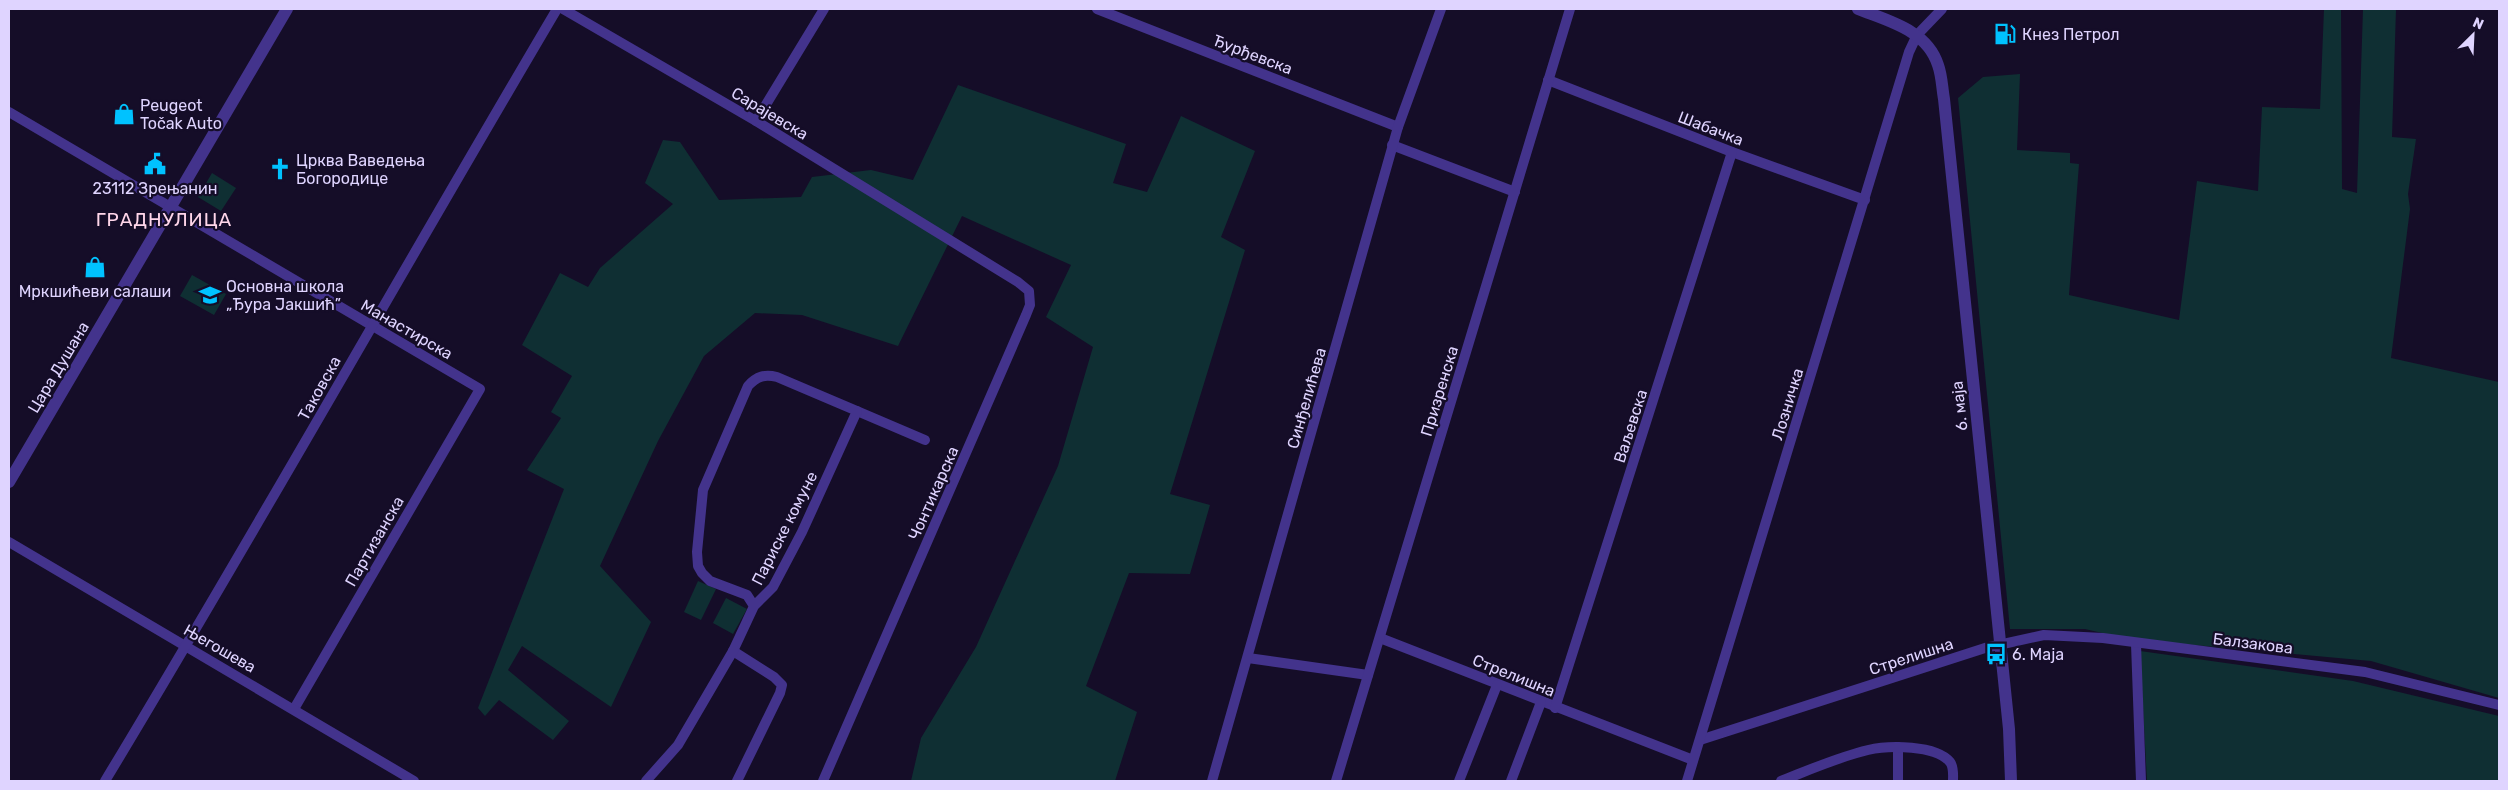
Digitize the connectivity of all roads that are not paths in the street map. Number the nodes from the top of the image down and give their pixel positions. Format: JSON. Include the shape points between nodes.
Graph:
{"nodes":[{"id":1,"x":286,"y":9,"type":"edge"},
{"id":2,"x":556,"y":9,"type":"edge"},
{"id":3,"x":563,"y":9,"type":"edge"},
{"id":4,"x":824,"y":9,"type":"edge"},
{"id":5,"x":1097,"y":9,"type":"edge"},
{"id":6,"x":1441,"y":9,"type":"edge"},
{"id":7,"x":1570,"y":9,"type":"edge"},
{"id":8,"x":1858,"y":9,"type":"edge"},
{"id":9,"x":1942,"y":9,"type":"edge"},
{"id":10,"x":1917,"y":35,"type":"junction"},
{"id":11,"x":1548,"y":80,"type":"junction"},
{"id":12,"x":9,"y":112,"type":"edge"},
{"id":13,"x":756,"y":121,"type":"junction"},
{"id":14,"x":1398,"y":127,"type":"junction"},
{"id":15,"x":1392,"y":146,"type":"junction"},
{"id":16,"x":1732,"y":152,"type":"junction"},
{"id":17,"x":1515,"y":192,"type":"junction"},
{"id":18,"x":1865,"y":200,"type":"junction"},
{"id":19,"x":171,"y":207,"type":"junction"},
{"id":20,"x":959,"y":246,"type":"joint"},
{"id":21,"x":372,"y":325,"type":"junction"},
{"id":22,"x":480,"y":389,"type":"joint"},
{"id":23,"x":857,"y":411,"type":"junction"},
{"id":24,"x":925,"y":440,"type":"dead end"},
{"id":25,"x":9,"y":482,"type":"edge"},
{"id":26,"x":9,"y":542,"type":"edge"},
{"id":27,"x":754,"y":606,"type":"junction"},
{"id":28,"x":1380,"y":638,"type":"junction"},
{"id":29,"x":2000,"y":644,"type":"junction"},
{"id":30,"x":2136,"y":644,"type":"junction"},
{"id":31,"x":186,"y":646,"type":"junction"},
{"id":32,"x":733,"y":651,"type":"junction"},
{"id":33,"x":1248,"y":658,"type":"junction"},
{"id":34,"x":1368,"y":675,"type":"junction"},
{"id":35,"x":1497,"y":685,"type":"junction"},
{"id":36,"x":1541,"y":702,"type":"junction"},
{"id":37,"x":2499,"y":705,"type":"edge"},
{"id":38,"x":1556,"y":708,"type":"junction"},
{"id":39,"x":294,"y":709,"type":"junction"},
{"id":40,"x":1700,"y":740,"type":"junction"},
{"id":41,"x":1898,"y":747,"type":"junction"},
{"id":42,"x":1693,"y":760,"type":"junction"},
{"id":43,"x":105,"y":781,"type":"edge"},
{"id":44,"x":414,"y":781,"type":"edge"},
{"id":45,"x":646,"y":781,"type":"edge"},
{"id":46,"x":737,"y":781,"type":"edge"},
{"id":47,"x":823,"y":781,"type":"edge"},
{"id":48,"x":1212,"y":781,"type":"edge"},
{"id":49,"x":1336,"y":781,"type":"edge"},
{"id":50,"x":1460,"y":781,"type":"edge"},
{"id":51,"x":1511,"y":781,"type":"edge"},
{"id":52,"x":1687,"y":781,"type":"edge"},
{"id":53,"x":1781,"y":781,"type":"edge"},
{"id":54,"x":1898,"y":781,"type":"edge"},
{"id":55,"x":1953,"y":781,"type":"edge"},
{"id":56,"x":2011,"y":781,"type":"edge"},
{"id":57,"x":2141,"y":781,"type":"edge"}],
"edges":[{"from":1,"to":19,"type":"street","name":"Цара Душана"},
{"from":2,"to":21,"type":"street","name":"Таковска"},
{"from":3,"to":13,"type":"street","name":"Сарајевска"},
{"from":4,"to":13,"type":"street"},
{"from":5,"to":14,"type":"street","name":"Ђурђевска"},
{"from":6,"to":14,"type":"street","name":"Синђелићева"},
{"from":7,"to":11,"type":"street","name":"Призренска"},
{"from":8,"to":10,"type":"street"},
{"from":9,"to":10,"type":"street"},
{"from":10,"to":18,"type":"street","name":"Лозничка","via":[[1909,52]]},
{"from":10,"to":29,"type":"street","name":"6. маја","via":[[1935,58],[1944,99]]},
{"from":11,"to":16,"type":"street","name":"Шабачка"},
{"from":11,"to":17,"type":"street","name":"Призренска"},
{"from":12,"to":19,"type":"street","name":"Манастирска"},
{"from":13,"to":20,"type":"street","name":"Сарајевска"},
{"from":14,"to":15,"type":"street","name":"Синђелићева"},
{"from":15,"to":17,"type":"street"},
{"from":15,"to":33,"type":"street","name":"Синђелићева"},
{"from":16,"to":18,"type":"street","name":"Шабачка"},
{"from":16,"to":38,"type":"street","name":"Ваљевска"},
{"from":17,"to":28,"type":"street","name":"Призренска"},
{"from":18,"to":40,"type":"street","name":"Лозничка"},
{"from":19,"to":21,"type":"street","name":"Манастирска"},
{"from":19,"to":25,"type":"street","name":"Цара Душана"},
{"from":20,"to":47,"type":"street","name":"Чонтикарска","via":[[1024,286],[1031,296],[1030,304]]},
{"from":21,"to":22,"type":"street","name":"Манастирска"},
{"from":21,"to":31,"type":"street","name":"Таковска"},
{"from":22,"to":39,"type":"street","name":"Партизанска"},
{"from":23,"to":24,"type":"street","name":"Париске комуне"},
{"from":23,"to":27,"type":"street","name":"Париске комуне","via":[[790,556],[773,587]]},
{"from":23,"to":27,"type":"street","name":"Париске комуне","via":[[777,376],[760,376],[748,386],[703,490],[697,552],[698,566],[710,581],[747,595]]},
{"from":26,"to":31,"type":"street","name":"Његошева"},
{"from":27,"to":32,"type":"street"},
{"from":28,"to":34,"type":"street","name":"Призренска"},
{"from":28,"to":35,"type":"street","name":"Стрелишна"},
{"from":29,"to":30,"type":"street","name":"Стрелишна","via":[[2060,634]]},
{"from":29,"to":40,"type":"street","name":"Стрелишна"},
{"from":29,"to":56,"type":"street","name":"6. маја"},
{"from":30,"to":37,"type":"street","name":"Балзакова","via":[[2365,672]]},
{"from":30,"to":57,"type":"street"},
{"from":31,"to":39,"type":"street","name":"Његошева"},
{"from":31,"to":43,"type":"street","name":"Таковска"},
{"from":32,"to":45,"type":"street","via":[[678,745]]},
{"from":32,"to":46,"type":"street","via":[[782,685]]},
{"from":33,"to":34,"type":"street"},
{"from":33,"to":48,"type":"street","name":"Синђелићева"},
{"from":34,"to":49,"type":"street","name":"Призренска"},
{"from":35,"to":36,"type":"street","name":"Стрелишна"},
{"from":35,"to":50,"type":"street"},
{"from":36,"to":38,"type":"street","name":"Стрелишна"},
{"from":36,"to":51,"type":"street"},
{"from":38,"to":42,"type":"street","name":"Стрелишна"},
{"from":39,"to":44,"type":"street","name":"Његошева"},
{"from":40,"to":42,"type":"street","name":"Лозничка"},
{"from":41,"to":53,"type":"street","via":[[1870,750]]},
{"from":41,"to":54,"type":"street"},
{"from":41,"to":55,"type":"street","via":[[1928,750],[1943,757],[1951,763]]},
{"from":42,"to":52,"type":"street","name":"Лозничка"}]}
